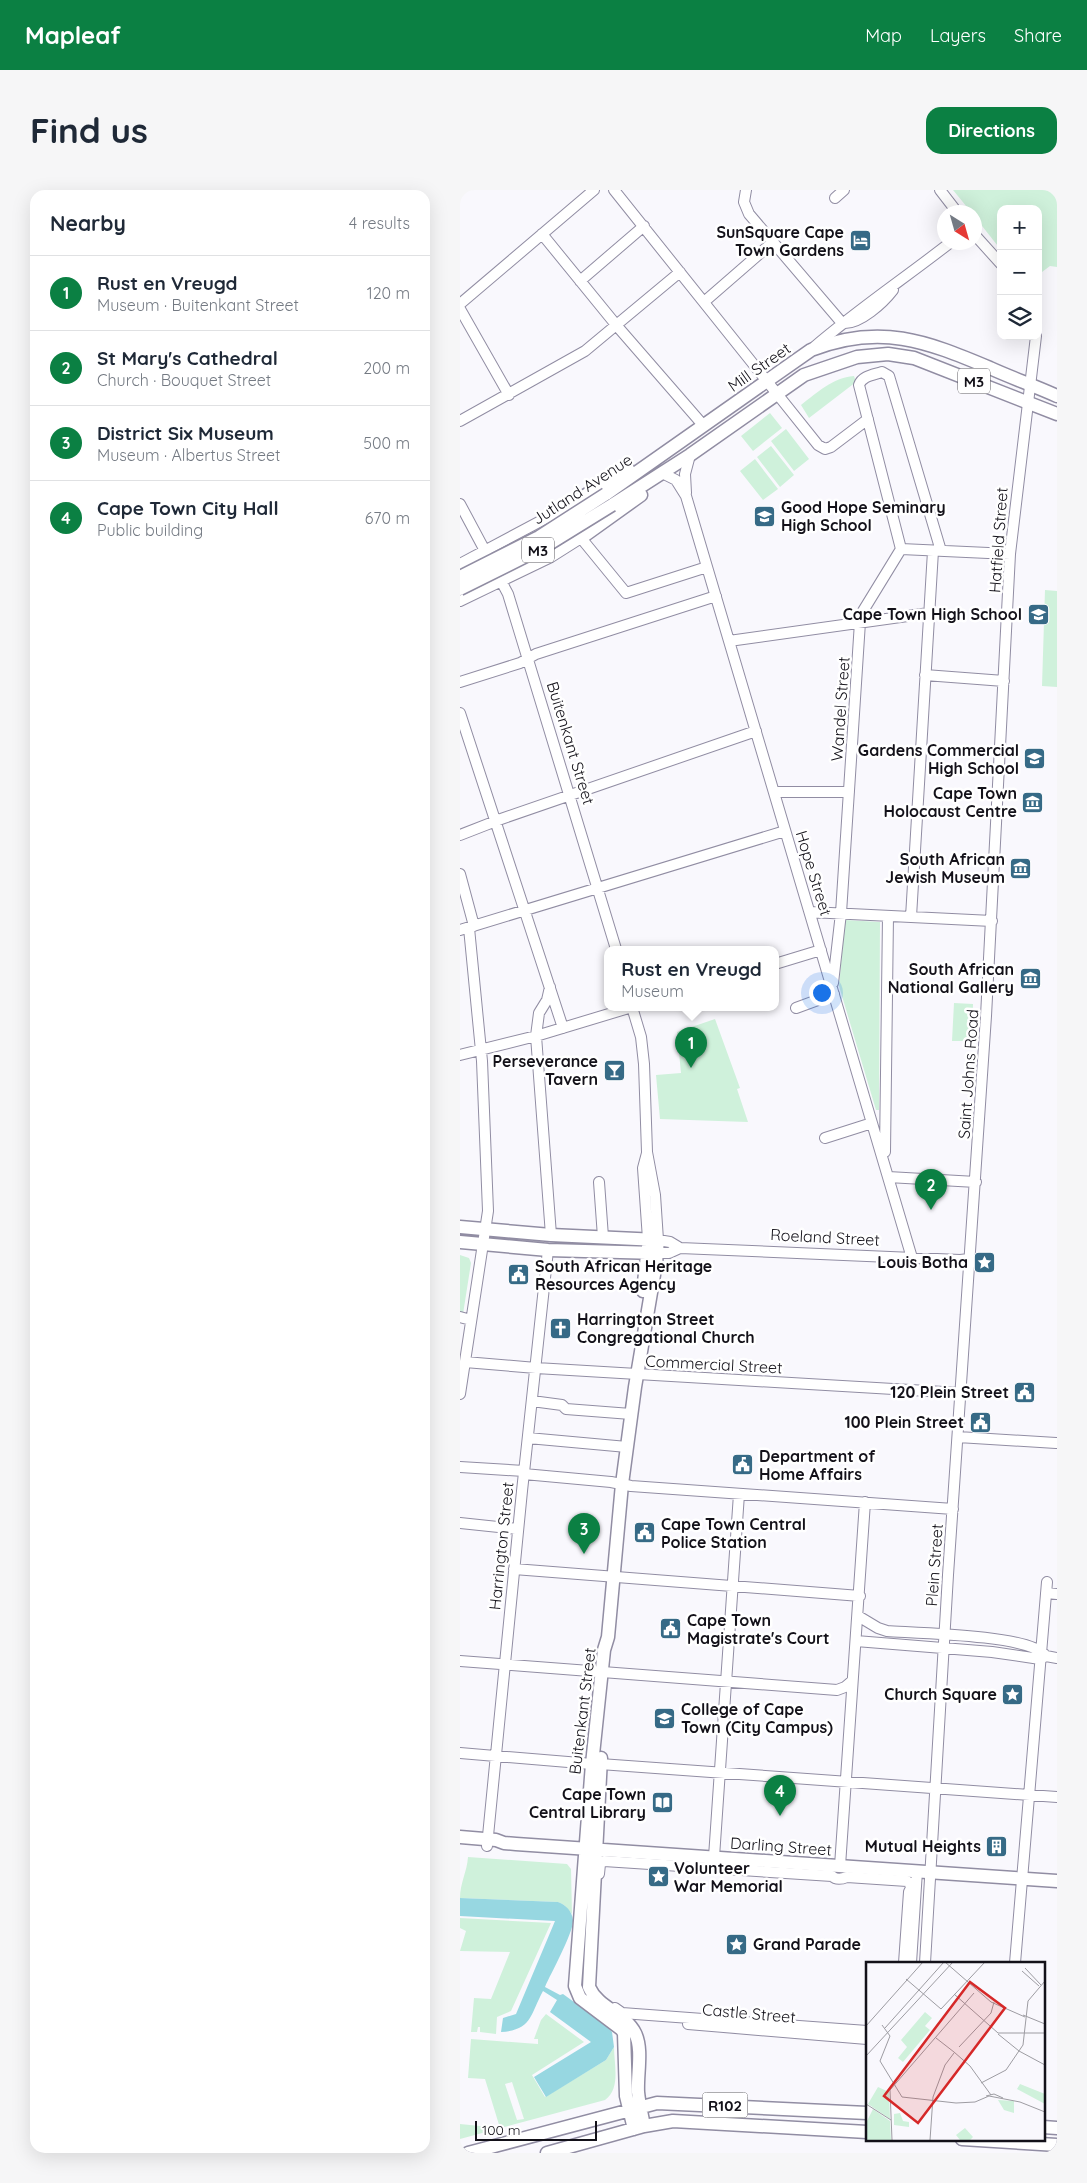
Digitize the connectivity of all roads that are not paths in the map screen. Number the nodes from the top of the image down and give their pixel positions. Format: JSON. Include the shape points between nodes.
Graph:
{"nodes":[{"id":1,"x":594,"y":190,"type":"edge"},
{"id":2,"x":614,"y":190,"type":"edge"},
{"id":3,"x":746,"y":190,"type":"edge"},
{"id":4,"x":844,"y":190,"type":"edge"},
{"id":5,"x":940,"y":190,"type":"edge"},
{"id":6,"x":835,"y":198,"type":"dead end"},
{"id":7,"x":952,"y":205,"type":"edge"},
{"id":8,"x":644,"y":226,"type":"junction"},
{"id":9,"x":542,"y":234,"type":"junction"},
{"id":10,"x":773,"y":242,"type":"junction"},
{"id":11,"x":982,"y":243,"type":"edge"},
{"id":12,"x":941,"y":250,"type":"edge"},
{"id":13,"x":997,"y":260,"type":"edge"},
{"id":14,"x":680,"y":272,"type":"junction"},
{"id":15,"x":580,"y":281,"type":"junction"},
{"id":16,"x":704,"y":302,"type":"junction"},
{"id":17,"x":460,"y":304,"type":"edge"},
{"id":18,"x":460,"y":309,"type":"edge"},
{"id":19,"x":842,"y":323,"type":"junction"},
{"id":20,"x":617,"y":326,"type":"junction"},
{"id":21,"x":1036,"y":340,"type":"edge"},
{"id":22,"x":811,"y":350,"type":"junction"},
{"id":23,"x":768,"y":381,"type":"junction"},
{"id":24,"x":1030,"y":384,"type":"junction"},
{"id":25,"x":778,"y":394,"type":"junction"},
{"id":26,"x":509,"y":395,"type":"junction"},
{"id":27,"x":1057,"y":396,"type":"edge"},
{"id":28,"x":1028,"y":402,"type":"junction"},
{"id":29,"x":1057,"y":414,"type":"edge"},
{"id":30,"x":868,"y":418,"type":"junction"},
{"id":31,"x":460,"y":421,"type":"edge"},
{"id":32,"x":703,"y":425,"type":"junction"},
{"id":33,"x":691,"y":434,"type":"junction"},
{"id":34,"x":690,"y":455,"type":"junction"},
{"id":35,"x":660,"y":475,"type":"junction"},
{"id":36,"x":686,"y":496,"type":"junction"},
{"id":37,"x":609,"y":500,"type":"junction"},
{"id":38,"x":460,"y":504,"type":"edge"},
{"id":39,"x":565,"y":508,"type":"joint"},
{"id":40,"x":581,"y":538,"type":"junction"},
{"id":41,"x":901,"y":549,"type":"junction"},
{"id":42,"x":485,"y":550,"type":"junction"},
{"id":43,"x":937,"y":551,"type":"junction"},
{"id":44,"x":1010,"y":554,"type":"junction"},
{"id":45,"x":460,"y":564,"type":"edge"},
{"id":46,"x":707,"y":567,"type":"junction"},
{"id":47,"x":460,"y":577,"type":"edge"},
{"id":48,"x":501,"y":581,"type":"junction"},
{"id":49,"x":460,"y":589,"type":"edge"},
{"id":50,"x":716,"y":596,"type":"junction"},
{"id":51,"x":460,"y":601,"type":"edge"},
{"id":52,"x":929,"y":614,"type":"junction"},
{"id":53,"x":860,"y":622,"type":"junction"},
{"id":54,"x":729,"y":641,"type":"junction"},
{"id":55,"x":528,"y":658,"type":"junction"},
{"id":56,"x":925,"y":675,"type":"junction"},
{"id":57,"x":1004,"y":681,"type":"junction"},
{"id":58,"x":460,"y":682,"type":"edge"},
{"id":59,"x":460,"y":713,"type":"edge"},
{"id":60,"x":756,"y":731,"type":"junction"},
{"id":61,"x":774,"y":792,"type":"junction"},
{"id":62,"x":849,"y":792,"type":"junction"},
{"id":63,"x":569,"y":796,"type":"junction"},
{"id":64,"x":495,"y":822,"type":"junction"},
{"id":65,"x":785,"y":831,"type":"junction"},
{"id":66,"x":460,"y":835,"type":"edge"},
{"id":67,"x":460,"y":874,"type":"edge"},
{"id":68,"x":598,"y":887,"type":"junction"},
{"id":69,"x":524,"y":912,"type":"junction"},
{"id":70,"x":810,"y":912,"type":"junction"},
{"id":71,"x":841,"y":913,"type":"junction"},
{"id":72,"x":888,"y":916,"type":"junction"},
{"id":73,"x":911,"y":917,"type":"junction"},
{"id":74,"x":992,"y":920,"type":"junction"},
{"id":75,"x":468,"y":928,"type":"edge"},
{"id":76,"x":615,"y":946,"type":"edge"},
{"id":77,"x":820,"y":950,"type":"junction"},
{"id":78,"x":779,"y":963,"type":"edge"},
{"id":79,"x":550,"y":986,"type":"junction"},
{"id":80,"x":833,"y":992,"type":"junction"},
{"id":81,"x":796,"y":1008,"type":"dead end"},
{"id":82,"x":619,"y":1011,"type":"edge"},
{"id":83,"x":633,"y":1011,"type":"edge"},
{"id":84,"x":563,"y":1028,"type":"junction"},
{"id":85,"x":536,"y":1036,"type":"junction"},
{"id":86,"x":481,"y":1050,"type":"junction"},
{"id":87,"x":460,"y":1055,"type":"edge"},
{"id":88,"x":872,"y":1123,"type":"junction"},
{"id":89,"x":825,"y":1138,"type":"dead end"},
{"id":90,"x":885,"y":1164,"type":"junction"},
{"id":91,"x":888,"y":1177,"type":"junction"},
{"id":92,"x":599,"y":1182,"type":"dead end"},
{"id":93,"x":976,"y":1182,"type":"junction"},
{"id":94,"x":460,"y":1227,"type":"edge"},
{"id":95,"x":485,"y":1229,"type":"junction"},
{"id":96,"x":551,"y":1235,"type":"junction"},
{"id":97,"x":604,"y":1237,"type":"junction"},
{"id":98,"x":653,"y":1240,"type":"junction"},
{"id":99,"x":460,"y":1242,"type":"edge"},
{"id":100,"x":482,"y":1244,"type":"junction"},
{"id":101,"x":680,"y":1248,"type":"junction"},
{"id":102,"x":548,"y":1250,"type":"junction"},
{"id":103,"x":653,"y":1253,"type":"junction"},
{"id":104,"x":912,"y":1258,"type":"junction"},
{"id":105,"x":969,"y":1259,"type":"junction"},
{"id":106,"x":460,"y":1317,"type":"edge"},
{"id":107,"x":471,"y":1320,"type":"junction"},
{"id":108,"x":465,"y":1362,"type":"junction"},
{"id":109,"x":536,"y":1368,"type":"junction"},
{"id":110,"x":635,"y":1378,"type":"junction"},
{"id":111,"x":961,"y":1393,"type":"junction"},
{"id":112,"x":460,"y":1394,"type":"edge"},
{"id":113,"x":532,"y":1401,"type":"junction"},
{"id":114,"x":631,"y":1414,"type":"junction"},
{"id":115,"x":958,"y":1437,"type":"junction"},
{"id":116,"x":528,"y":1438,"type":"junction"},
{"id":117,"x":1056,"y":1443,"type":"edge"},
{"id":118,"x":627,"y":1447,"type":"junction"},
{"id":119,"x":460,"y":1467,"type":"edge"},
{"id":120,"x":524,"y":1473,"type":"junction"},
{"id":121,"x":622,"y":1484,"type":"junction"},
{"id":122,"x":739,"y":1494,"type":"junction"},
{"id":123,"x":865,"y":1502,"type":"junction"},
{"id":124,"x":953,"y":1509,"type":"junction"},
{"id":125,"x":460,"y":1523,"type":"edge"},
{"id":126,"x":518,"y":1530,"type":"junction"},
{"id":127,"x":514,"y":1569,"type":"junction"},
{"id":128,"x":613,"y":1576,"type":"junction"},
{"id":129,"x":1047,"y":1582,"type":"dead end"},
{"id":130,"x":733,"y":1585,"type":"junction"},
{"id":131,"x":1052,"y":1594,"type":"edge"},
{"id":132,"x":860,"y":1596,"type":"junction"},
{"id":133,"x":858,"y":1616,"type":"junction"},
{"id":134,"x":945,"y":1635,"type":"junction"},
{"id":135,"x":856,"y":1641,"type":"junction"},
{"id":136,"x":944,"y":1648,"type":"junction"},
{"id":137,"x":1039,"y":1653,"type":"edge"},
{"id":138,"x":460,"y":1660,"type":"edge"},
{"id":139,"x":504,"y":1664,"type":"junction"},
{"id":140,"x":606,"y":1671,"type":"junction"},
{"id":141,"x":726,"y":1681,"type":"junction"},
{"id":142,"x":852,"y":1681,"type":"junction"},
{"id":143,"x":837,"y":1690,"type":"junction"},
{"id":144,"x":850,"y":1708,"type":"junction"},
{"id":145,"x":460,"y":1753,"type":"edge"},
{"id":146,"x":496,"y":1756,"type":"junction"},
{"id":147,"x":596,"y":1764,"type":"junction"},
{"id":148,"x":720,"y":1774,"type":"junction"},
{"id":149,"x":846,"y":1782,"type":"junction"},
{"id":150,"x":935,"y":1788,"type":"junction"},
{"id":151,"x":1030,"y":1795,"type":"junction"},
{"id":152,"x":1057,"y":1797,"type":"edge"},
{"id":153,"x":460,"y":1837,"type":"edge"},
{"id":154,"x":487,"y":1842,"type":"junction"},
{"id":155,"x":460,"y":1844,"type":"edge"},
{"id":156,"x":590,"y":1849,"type":"junction"},
{"id":157,"x":714,"y":1857,"type":"junction"},
{"id":158,"x":840,"y":1866,"type":"junction"},
{"id":159,"x":917,"y":1871,"type":"junction"},
{"id":160,"x":930,"y":1872,"type":"junction"},
{"id":161,"x":1022,"y":1879,"type":"junction"},
{"id":162,"x":1057,"y":1881,"type":"edge"},
{"id":163,"x":904,"y":1962,"type":"edge"},
{"id":164,"x":911,"y":1962,"type":"edge"},
{"id":165,"x":925,"y":1962,"type":"edge"},
{"id":166,"x":1015,"y":1962,"type":"edge"},
{"id":167,"x":625,"y":2027,"type":"junction"},
{"id":168,"x":866,"y":2031,"type":"edge"},
{"id":169,"x":866,"y":2039,"type":"edge"},
{"id":170,"x":635,"y":2108,"type":"junction"},
{"id":171,"x":866,"y":2113,"type":"edge"},
{"id":172,"x":1044,"y":2126,"type":"edge"},
{"id":173,"x":639,"y":2127,"type":"junction"},
{"id":174,"x":1057,"y":2128,"type":"edge"},
{"id":175,"x":866,"y":2132,"type":"edge"},
{"id":176,"x":978,"y":2140,"type":"edge"},
{"id":177,"x":1057,"y":2145,"type":"edge"},
{"id":178,"x":468,"y":2153,"type":"edge"},
{"id":179,"x":546,"y":2153,"type":"edge"}],
"edges":[{"from":1,"to":9,"type":"street"},
{"from":2,"to":8,"type":"street"},
{"from":3,"to":10,"type":"street","via":[[744,202],[749,214]]},
{"from":4,"to":6,"type":"street"},
{"from":5,"to":7,"type":"street"},
{"from":8,"to":14,"type":"street"},
{"from":8,"to":15,"type":"street"},
{"from":9,"to":15,"type":"street"},
{"from":9,"to":17,"type":"street"},
{"from":10,"to":16,"type":"street"},
{"from":10,"to":19,"type":"street"},
{"from":11,"to":13,"type":"street"},
{"from":12,"to":19,"type":"street","name":"Mill Street","via":[[863,316],[851,323]]},
{"from":14,"to":16,"type":"street"},
{"from":14,"to":20,"type":"street"},
{"from":15,"to":20,"type":"street"},
{"from":16,"to":23,"type":"street"},
{"from":18,"to":26,"type":"street"},
{"from":19,"to":22,"type":"street","name":"Mill Street"},
{"from":20,"to":26,"type":"street","via":[[586,351]]},
{"from":20,"to":32,"type":"street"},
{"from":21,"to":24,"type":"street","name":"Hatfield Street"},
{"from":22,"to":23,"type":"main road","name":"Mill Street","number":"M3"},
{"from":22,"to":24,"type":"main road","number":"M3","via":[[856,338],[906,338],[949,351]]},
{"from":23,"to":25,"type":"street"},
{"from":23,"to":32,"type":"main road","name":"Mill Street","number":"M3"},
{"from":24,"to":27,"type":"main road","number":"M3"},
{"from":24,"to":28,"type":"street","name":"Hatfield Street"},
{"from":25,"to":28,"type":"main road","number":"M3","via":[[804,375],[823,367],[857,357],[888,354],[931,364]]},
{"from":25,"to":30,"type":"street","via":[[825,449],[831,448]]},
{"from":25,"to":34,"type":"main road","name":"Mill Street","number":"M3"},
{"from":26,"to":31,"type":"street"},
{"from":28,"to":29,"type":"main road","number":"M3"},
{"from":28,"to":44,"type":"street","name":"Hatfield Street"},
{"from":30,"to":41,"type":"street"},
{"from":30,"to":43,"type":"street","via":[[858,385],[860,380],[886,373]]},
{"from":32,"to":33,"type":"main road","name":"Mill Street","number":"M3"},
{"from":33,"to":37,"type":"main road","name":"Jutland Avenue","number":"M3"},
{"from":33,"to":39,"type":"main road"},
{"from":34,"to":35,"type":"main road","name":"Mill Street","number":"M3"},
{"from":34,"to":36,"type":"street","name":"Hope Street","via":[[685,474]]},
{"from":35,"to":36,"type":"street","name":"Hope Street","via":[[676,480]]},
{"from":35,"to":37,"type":"main road","name":"Jutland Avenue","number":"M3"},
{"from":35,"to":40,"type":"main road","via":[[629,504]]},
{"from":36,"to":46,"type":"street","name":"Hope Street"},
{"from":37,"to":47,"type":"main road","name":"Jutland Avenue","number":"M3","bridge":true},
{"from":37,"to":49,"type":"main road","name":"Jutland Avenue","number":"M3","bridge":true,"via":[[558,538]]},
{"from":38,"to":42,"type":"street","name":"Buitenkant Street"},
{"from":39,"to":42,"type":"street"},
{"from":40,"to":46,"type":"street","via":[[626,593]]},
{"from":40,"to":48,"type":"street","via":[[551,557]]},
{"from":41,"to":43,"type":"street"},
{"from":41,"to":53,"type":"street","name":"Wandel Street","via":[[863,611]]},
{"from":42,"to":45,"type":"street"},
{"from":42,"to":48,"type":"street","name":"Buitenkant Street"},
{"from":43,"to":44,"type":"street"},
{"from":43,"to":52,"type":"street"},
{"from":44,"to":57,"type":"street","name":"Hatfield Street"},
{"from":46,"to":50,"type":"street","name":"Hope Street"},
{"from":48,"to":51,"type":"street"},
{"from":48,"to":55,"type":"street","name":"Buitenkant Street"},
{"from":50,"to":54,"type":"street","name":"Hope Street"},
{"from":50,"to":55,"type":"street"},
{"from":52,"to":53,"type":"street"},
{"from":52,"to":56,"type":"street"},
{"from":53,"to":54,"type":"street"},
{"from":53,"to":62,"type":"street","name":"Wandel Street"},
{"from":54,"to":60,"type":"street","name":"Hope Street"},
{"from":55,"to":58,"type":"street"},
{"from":55,"to":63,"type":"street","name":"Buitenkant Street"},
{"from":56,"to":57,"type":"street"},
{"from":56,"to":73,"type":"street"},
{"from":57,"to":74,"type":"street","name":"Saint Johns Road"},
{"from":59,"to":64,"type":"street"},
{"from":60,"to":61,"type":"street","name":"Hope Street"},
{"from":60,"to":63,"type":"street"},
{"from":61,"to":62,"type":"street"},
{"from":61,"to":65,"type":"street","name":"Hope Street"},
{"from":62,"to":71,"type":"street","name":"Wandel Street"},
{"from":63,"to":64,"type":"street"},
{"from":63,"to":68,"type":"street","name":"Buitenkant Street"},
{"from":64,"to":66,"type":"street"},
{"from":64,"to":69,"type":"street"},
{"from":65,"to":68,"type":"street"},
{"from":65,"to":70,"type":"street","name":"Hope Street"},
{"from":67,"to":75,"type":"street"},
{"from":68,"to":69,"type":"street"},
{"from":68,"to":76,"type":"street","name":"Buitenkant Street"},
{"from":69,"to":75,"type":"street"},
{"from":69,"to":79,"type":"street"},
{"from":70,"to":71,"type":"street"},
{"from":70,"to":77,"type":"street","name":"Hope Street"},
{"from":71,"to":72,"type":"street"},
{"from":71,"to":80,"type":"street","name":"Wandel Street"},
{"from":72,"to":73,"type":"street"},
{"from":72,"to":90,"type":"street"},
{"from":73,"to":74,"type":"street"},
{"from":74,"to":93,"type":"street","name":"Saint Johns Road"},
{"from":75,"to":86,"type":"street"},
{"from":77,"to":78,"type":"street"},
{"from":77,"to":80,"type":"street","name":"Hope Street"},
{"from":79,"to":84,"type":"street"},
{"from":79,"to":85,"type":"street","via":[[547,1000],[539,1013]]},
{"from":80,"to":81,"type":"street"},
{"from":80,"to":88,"type":"street","name":"Hope Street"},
{"from":82,"to":84,"type":"street"},
{"from":83,"to":98,"type":"street","name":"Buitenkant Street","via":[[644,1064],[647,1152],[643,1168]]},
{"from":84,"to":85,"type":"street"},
{"from":85,"to":86,"type":"street"},
{"from":85,"to":96,"type":"street"},
{"from":86,"to":87,"type":"street"},
{"from":86,"to":95,"type":"street","via":[[488,1210]]},
{"from":88,"to":89,"type":"street"},
{"from":88,"to":90,"type":"street","name":"Hope Street"},
{"from":90,"to":91,"type":"street","name":"Hope Street"},
{"from":91,"to":93,"type":"street"},
{"from":91,"to":104,"type":"street","name":"Hope Street"},
{"from":92,"to":97,"type":"street"},
{"from":93,"to":105,"type":"street","name":"Saint Johns Road"},
{"from":94,"to":95,"type":"main road","name":"Roeland Street"},
{"from":95,"to":96,"type":"main road","name":"Roeland Street"},
{"from":95,"to":100,"type":"street"},
{"from":96,"to":97,"type":"main road","name":"Roeland Street"},
{"from":97,"to":98,"type":"main road","name":"Roeland Street"},
{"from":98,"to":101,"type":"street","name":"Roeland Street","via":[[670,1242]]},
{"from":98,"to":103,"type":"main road","name":"Buitenkant Street"},
{"from":99,"to":100,"type":"main road","name":"Roeland Street"},
{"from":100,"to":102,"type":"main road","name":"Roeland Street"},
{"from":100,"to":107,"type":"street"},
{"from":101,"to":103,"type":"street","name":"Roeland Street","via":[[669,1253]]},
{"from":101,"to":104,"type":"street","name":"Roeland Street"},
{"from":102,"to":103,"type":"main road","name":"Roeland Street"},
{"from":102,"to":109,"type":"street","name":"Harrington Street"},
{"from":103,"to":110,"type":"main road","name":"Buitenkant Street"},
{"from":104,"to":105,"type":"street","name":"Roeland Street"},
{"from":105,"to":111,"type":"street","name":"Plein Street"},
{"from":106,"to":107,"type":"street"},
{"from":107,"to":108,"type":"street"},
{"from":108,"to":109,"type":"street","name":"Commercial Street"},
{"from":108,"to":112,"type":"street"},
{"from":109,"to":110,"type":"street","name":"Commercial Street"},
{"from":109,"to":113,"type":"street","name":"Harrington Street"},
{"from":110,"to":111,"type":"street","name":"Commercial Street"},
{"from":110,"to":114,"type":"main road","name":"Buitenkant Street"},
{"from":111,"to":115,"type":"street","name":"Plein Street"},
{"from":113,"to":114,"type":"street","via":[[562,1405],[566,1409]]},
{"from":113,"to":116,"type":"street","name":"Harrington Street"},
{"from":114,"to":118,"type":"main road","name":"Buitenkant Street"},
{"from":115,"to":117,"type":"street"},
{"from":115,"to":124,"type":"street","name":"Plein Street"},
{"from":116,"to":118,"type":"street"},
{"from":116,"to":120,"type":"street","name":"Harrington Street"},
{"from":118,"to":121,"type":"main road","name":"Buitenkant Street"},
{"from":119,"to":120,"type":"street"},
{"from":120,"to":121,"type":"street"},
{"from":120,"to":126,"type":"street","name":"Harrington Street"},
{"from":121,"to":122,"type":"street"},
{"from":121,"to":128,"type":"main road","name":"Buitenkant Street"},
{"from":122,"to":123,"type":"street"},
{"from":122,"to":130,"type":"street"},
{"from":123,"to":124,"type":"street"},
{"from":123,"to":132,"type":"street"},
{"from":124,"to":134,"type":"street","name":"Plein Street"},
{"from":125,"to":126,"type":"street"},
{"from":126,"to":127,"type":"street","name":"Harrington Street"},
{"from":127,"to":128,"type":"street"},
{"from":127,"to":139,"type":"street","name":"Harrington Street"},
{"from":128,"to":130,"type":"street"},
{"from":128,"to":140,"type":"main road","name":"Buitenkant Street"},
{"from":129,"to":131,"type":"street"},
{"from":130,"to":132,"type":"street"},
{"from":130,"to":141,"type":"street"},
{"from":131,"to":137,"type":"street"},
{"from":132,"to":133,"type":"street"},
{"from":133,"to":134,"type":"street","via":[[878,1628]]},
{"from":133,"to":135,"type":"street"},
{"from":134,"to":136,"type":"street","name":"Plein Street"},
{"from":134,"to":137,"type":"street","via":[[1004,1639]]},
{"from":135,"to":136,"type":"street"},
{"from":135,"to":142,"type":"street"},
{"from":136,"to":137,"type":"street"},
{"from":136,"to":150,"type":"street","name":"Plein Street"},
{"from":137,"to":151,"type":"street"},
{"from":138,"to":139,"type":"street"},
{"from":139,"to":140,"type":"street"},
{"from":139,"to":146,"type":"street","name":"Harrington Street"},
{"from":140,"to":141,"type":"street"},
{"from":140,"to":147,"type":"main road","name":"Buitenkant Street"},
{"from":141,"to":143,"type":"street"},
{"from":141,"to":148,"type":"street"},
{"from":142,"to":143,"type":"street"},
{"from":142,"to":144,"type":"street"},
{"from":143,"to":144,"type":"street","via":[[846,1698]]},
{"from":144,"to":149,"type":"street"},
{"from":145,"to":146,"type":"street"},
{"from":146,"to":147,"type":"street"},
{"from":146,"to":154,"type":"street","name":"Harrington Street"},
{"from":147,"to":148,"type":"street"},
{"from":147,"to":156,"type":"main road","name":"Buitenkant Street"},
{"from":148,"to":149,"type":"street"},
{"from":148,"to":157,"type":"street"},
{"from":149,"to":150,"type":"street"},
{"from":149,"to":158,"type":"street"},
{"from":150,"to":151,"type":"street"},
{"from":150,"to":160,"type":"street","name":"Plein Street"},
{"from":151,"to":152,"type":"street"},
{"from":151,"to":161,"type":"street"},
{"from":153,"to":154,"type":"main road","name":"Darling Street"},
{"from":154,"to":155,"type":"main road","name":"Darling Street"},
{"from":154,"to":156,"type":"main road","name":"Darling Street"},
{"from":156,"to":157,"type":"main road","name":"Darling Street"},
{"from":156,"to":167,"type":"main road","via":[[576,1990],[584,2002]]},
{"from":157,"to":158,"type":"main road","name":"Darling Street"},
{"from":158,"to":159,"type":"main road","name":"Darling Street"},
{"from":159,"to":160,"type":"main road","name":"Darling Street"},
{"from":159,"to":164,"type":"street"},
{"from":160,"to":161,"type":"main road","name":"Darling Street"},
{"from":160,"to":165,"type":"street","name":"Plein Street"},
{"from":161,"to":162,"type":"main road","name":"Darling Street"},
{"from":161,"to":166,"type":"street"},
{"from":163,"to":168,"type":"street","via":[[909,1892],[912,1890],[907,1881],[606,1861],[600,1864],[594,1929],[597,1932],[592,1957],[595,1960],[590,1987],[619,2011]]},
{"from":167,"to":169,"type":"street","name":"Castle Street","via":[[644,2020]]},
{"from":167,"to":170,"type":"main road","via":[[626,2096]]},
{"from":170,"to":171,"type":"main road","number":"R102","via":[[657,2103],[684,2103]]},
{"from":170,"to":173,"type":"main road"},
{"from":170,"to":178,"type":"main road","number":"R102"},
{"from":172,"to":174,"type":"main road"},
{"from":173,"to":175,"type":"main road","number":"R102","via":[[684,2121]]},
{"from":173,"to":179,"type":"main road","number":"R102"},
{"from":176,"to":177,"type":"main road"}]}
